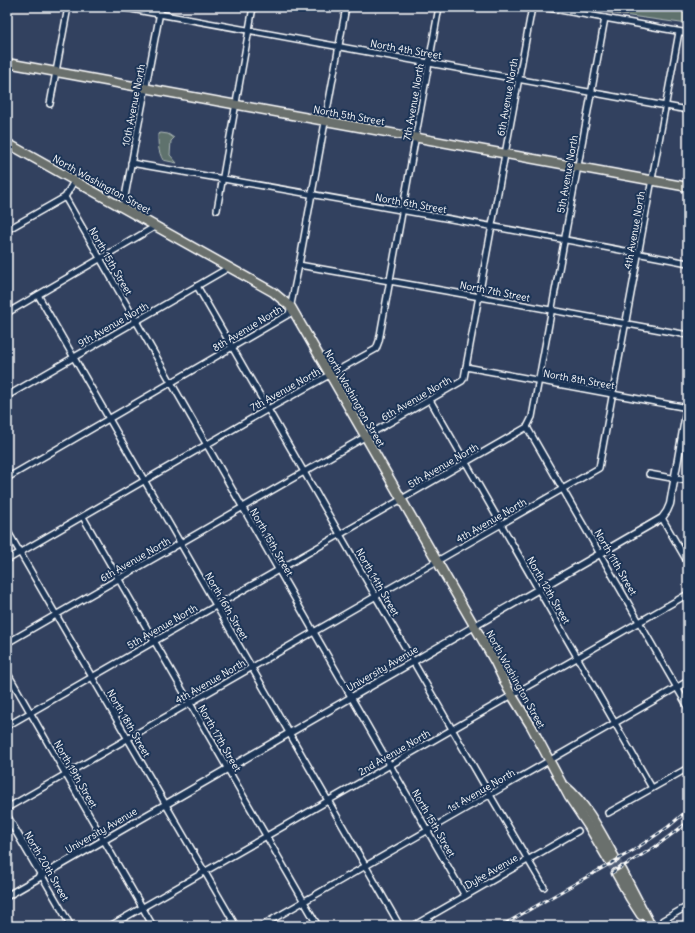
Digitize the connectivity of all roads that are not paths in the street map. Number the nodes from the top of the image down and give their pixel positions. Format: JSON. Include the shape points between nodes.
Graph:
{"nodes":[{"id":1,"x":68,"y":7,"type":"edge"},
{"id":2,"x":120,"y":7,"type":"edge"},
{"id":3,"x":161,"y":7,"type":"edge"},
{"id":4,"x":253,"y":7,"type":"edge"},
{"id":5,"x":346,"y":7,"type":"edge"},
{"id":6,"x":439,"y":7,"type":"edge"},
{"id":7,"x":532,"y":7,"type":"edge"},
{"id":8,"x":543,"y":7,"type":"edge"},
{"id":9,"x":159,"y":14,"type":"junction"},
{"id":10,"x":605,"y":18,"type":"junction"},
{"id":11,"x":249,"y":30,"type":"junction"},
{"id":12,"x":679,"y":32,"type":"junction"},
{"id":13,"x":688,"y":33,"type":"edge"},
{"id":14,"x":339,"y":46,"type":"junction"},
{"id":15,"x":7,"y":63,"type":"edge"},
{"id":16,"x":429,"y":63,"type":"junction"},
{"id":17,"x":56,"y":72,"type":"junction"},
{"id":18,"x":519,"y":79,"type":"junction"},
{"id":19,"x":146,"y":88,"type":"junction"},
{"id":20,"x":591,"y":92,"type":"junction"},
{"id":21,"x":50,"y":104,"type":"dead end"},
{"id":22,"x":235,"y":104,"type":"junction"},
{"id":23,"x":666,"y":106,"type":"junction"},
{"id":24,"x":688,"y":110,"type":"edge"},
{"id":25,"x":326,"y":121,"type":"junction"},
{"id":26,"x":416,"y":138,"type":"junction"},
{"id":27,"x":9,"y":145,"type":"edge"},
{"id":28,"x":506,"y":154,"type":"junction"},
{"id":29,"x":131,"y":163,"type":"junction"},
{"id":30,"x":578,"y":167,"type":"junction"},
{"id":31,"x":222,"y":178,"type":"junction"},
{"id":32,"x":652,"y":180,"type":"junction"},
{"id":33,"x":74,"y":181,"type":"junction"},
{"id":34,"x":688,"y":187,"type":"edge"},
{"id":35,"x":312,"y":194,"type":"junction"},
{"id":36,"x":65,"y":197,"type":"junction"},
{"id":37,"x":123,"y":207,"type":"junction"},
{"id":38,"x":217,"y":210,"type":"dead end"},
{"id":39,"x":402,"y":210,"type":"junction"},
{"id":40,"x":156,"y":226,"type":"junction"},
{"id":41,"x":492,"y":226,"type":"junction"},
{"id":42,"x":7,"y":230,"type":"edge"},
{"id":43,"x":564,"y":239,"type":"junction"},
{"id":44,"x":639,"y":253,"type":"junction"},
{"id":45,"x":100,"y":259,"type":"junction"},
{"id":46,"x":688,"y":263,"type":"edge"},
{"id":47,"x":299,"y":265,"type":"junction"},
{"id":48,"x":228,"y":268,"type":"junction"},
{"id":49,"x":389,"y":281,"type":"junction"},
{"id":50,"x":197,"y":286,"type":"junction"},
{"id":51,"x":38,"y":295,"type":"junction"},
{"id":52,"x":480,"y":297,"type":"junction"},
{"id":53,"x":291,"y":307,"type":"junction"},
{"id":54,"x":552,"y":310,"type":"junction"},
{"id":55,"x":7,"y":313,"type":"edge"},
{"id":56,"x":135,"y":321,"type":"junction"},
{"id":57,"x":626,"y":324,"type":"junction"},
{"id":58,"x":688,"y":335,"type":"edge"},
{"id":59,"x":233,"y":348,"type":"junction"},
{"id":60,"x":73,"y":357,"type":"junction"},
{"id":61,"x":466,"y":367,"type":"junction"},
{"id":62,"x":330,"y":374,"type":"junction"},
{"id":63,"x":539,"y":380,"type":"junction"},
{"id":64,"x":171,"y":384,"type":"junction"},
{"id":65,"x":613,"y":394,"type":"junction"},
{"id":66,"x":7,"y":396,"type":"edge"},
{"id":67,"x":430,"y":400,"type":"junction"},
{"id":68,"x":688,"y":405,"type":"edge"},
{"id":69,"x":268,"y":409,"type":"junction"},
{"id":70,"x":109,"y":419,"type":"junction"},
{"id":71,"x":528,"y":427,"type":"junction"},
{"id":72,"x":366,"y":437,"type":"junction"},
{"id":73,"x":207,"y":445,"type":"junction"},
{"id":74,"x":466,"y":463,"type":"junction"},
{"id":75,"x":305,"y":472,"type":"junction"},
{"id":76,"x":649,"y":474,"type":"dead end"},
{"id":77,"x":7,"y":478,"type":"edge"},
{"id":78,"x":674,"y":479,"type":"junction"},
{"id":79,"x":145,"y":481,"type":"junction"},
{"id":80,"x":688,"y":481,"type":"edge"},
{"id":81,"x":563,"y":489,"type":"junction"},
{"id":82,"x":402,"y":499,"type":"junction"},
{"id":83,"x":243,"y":508,"type":"junction"},
{"id":84,"x":82,"y":517,"type":"junction"},
{"id":85,"x":662,"y":518,"type":"junction"},
{"id":86,"x":501,"y":524,"type":"junction"},
{"id":87,"x":7,"y":530,"type":"edge"},
{"id":88,"x":340,"y":534,"type":"junction"},
{"id":89,"x":181,"y":544,"type":"junction"},
{"id":90,"x":20,"y":552,"type":"junction"},
{"id":91,"x":601,"y":554,"type":"junction"},
{"id":92,"x":7,"y":560,"type":"edge"},
{"id":93,"x":437,"y":561,"type":"junction"},
{"id":94,"x":688,"y":563,"type":"edge"},
{"id":95,"x":278,"y":570,"type":"junction"},
{"id":96,"x":119,"y":579,"type":"junction"},
{"id":97,"x":539,"y":590,"type":"junction"},
{"id":98,"x":688,"y":594,"type":"edge"},
{"id":99,"x":376,"y":596,"type":"junction"},
{"id":100,"x":216,"y":606,"type":"junction"},
{"id":101,"x":56,"y":615,"type":"junction"},
{"id":102,"x":639,"y":622,"type":"junction"},
{"id":103,"x":475,"y":627,"type":"junction"},
{"id":104,"x":314,"y":632,"type":"junction"},
{"id":105,"x":154,"y":642,"type":"junction"},
{"id":106,"x":7,"y":643,"type":"edge"},
{"id":107,"x":577,"y":657,"type":"junction"},
{"id":108,"x":413,"y":662,"type":"junction"},
{"id":109,"x":252,"y":668,"type":"junction"},
{"id":110,"x":7,"y":672,"type":"edge"},
{"id":111,"x":92,"y":677,"type":"junction"},
{"id":112,"x":688,"y":681,"type":"edge"},
{"id":113,"x":677,"y":687,"type":"junction"},
{"id":114,"x":511,"y":695,"type":"junction"},
{"id":115,"x":352,"y":697,"type":"junction"},
{"id":116,"x":190,"y":704,"type":"junction"},
{"id":117,"x":688,"y":707,"type":"edge"},
{"id":118,"x":30,"y":713,"type":"junction"},
{"id":119,"x":615,"y":723,"type":"junction"},
{"id":120,"x":7,"y":726,"type":"edge"},
{"id":121,"x":452,"y":729,"type":"junction"},
{"id":122,"x":290,"y":733,"type":"junction"},
{"id":123,"x":128,"y":739,"type":"junction"},
{"id":124,"x":550,"y":760,"type":"junction"},
{"id":125,"x":390,"y":765,"type":"junction"},
{"id":126,"x":688,"y":768,"type":"edge"},
{"id":127,"x":228,"y":769,"type":"junction"},
{"id":128,"x":66,"y":775,"type":"junction"},
{"id":129,"x":652,"y":788,"type":"junction"},
{"id":130,"x":490,"y":795,"type":"junction"},
{"id":131,"x":328,"y":800,"type":"junction"},
{"id":132,"x":166,"y":805,"type":"junction"},
{"id":133,"x":7,"y":808,"type":"edge"},
{"id":134,"x":608,"y":814,"type":"dead end"},
{"id":135,"x":7,"y":816,"type":"edge"},
{"id":136,"x":428,"y":830,"type":"junction"},
{"id":137,"x":578,"y":831,"type":"dead end"},
{"id":138,"x":266,"y":836,"type":"junction"},
{"id":139,"x":104,"y":840,"type":"junction"},
{"id":140,"x":527,"y":860,"type":"junction"},
{"id":141,"x":612,"y":860,"type":"tunnel mouth"},
{"id":142,"x":366,"y":866,"type":"junction"},
{"id":143,"x":619,"y":871,"type":"tunnel mouth"},
{"id":144,"x":204,"y":872,"type":"junction"},
{"id":145,"x":42,"y":876,"type":"junction"},
{"id":146,"x":544,"y":887,"type":"dead end"},
{"id":147,"x":7,"y":896,"type":"edge"},
{"id":148,"x":465,"y":896,"type":"junction"},
{"id":149,"x":304,"y":902,"type":"junction"},
{"id":150,"x":688,"y":906,"type":"edge"},
{"id":151,"x":142,"y":907,"type":"junction"},
{"id":152,"x":663,"y":920,"type":"dead end"},
{"id":153,"x":70,"y":926,"type":"edge"},
{"id":154,"x":110,"y":926,"type":"edge"},
{"id":155,"x":153,"y":926,"type":"edge"},
{"id":156,"x":236,"y":926,"type":"edge"},
{"id":157,"x":261,"y":926,"type":"edge"},
{"id":158,"x":318,"y":926,"type":"edge"},
{"id":159,"x":400,"y":926,"type":"edge"},
{"id":160,"x":413,"y":926,"type":"edge"},
{"id":161,"x":650,"y":926,"type":"edge"}],
"edges":[{"from":1,"to":17,"type":"street"},
{"from":2,"to":9,"type":"street","name":"North 4th Street"},
{"from":3,"to":9,"type":"street","name":"10th Avenue North"},
{"from":4,"to":11,"type":"street"},
{"from":5,"to":14,"type":"street","name":"8th Avenue North"},
{"from":6,"to":16,"type":"street","name":"7th Avenue North"},
{"from":7,"to":18,"type":"street","name":"6th Avenue North"},
{"from":8,"to":10,"type":"street"},
{"from":9,"to":11,"type":"street","name":"North 4th Street"},
{"from":9,"to":19,"type":"street","name":"10th Avenue North"},
{"from":10,"to":12,"type":"street"},
{"from":10,"to":20,"type":"street","name":"5th Avenue North"},
{"from":11,"to":14,"type":"street","name":"North 4th Street"},
{"from":11,"to":22,"type":"street"},
{"from":12,"to":13,"type":"street"},
{"from":12,"to":23,"type":"street","name":"4th Avenue North"},
{"from":14,"to":16,"type":"street","name":"North 4th Street"},
{"from":14,"to":25,"type":"street","name":"8th Avenue North"},
{"from":15,"to":17,"type":"main road","name":"North 5th Street"},
{"from":16,"to":18,"type":"street","name":"North 4th Street"},
{"from":16,"to":26,"type":"street","name":"7th Avenue North"},
{"from":17,"to":19,"type":"main road","name":"North 5th Street"},
{"from":17,"to":21,"type":"street"},
{"from":18,"to":20,"type":"street","name":"North 4th Street"},
{"from":18,"to":28,"type":"street","name":"6th Avenue North"},
{"from":19,"to":22,"type":"main road","name":"North 5th Street"},
{"from":19,"to":29,"type":"street","name":"10th Avenue North"},
{"from":20,"to":23,"type":"street","name":"North 4th Street"},
{"from":20,"to":30,"type":"street","name":"5th Avenue North"},
{"from":22,"to":25,"type":"main road","name":"North 5th Street"},
{"from":22,"to":31,"type":"street"},
{"from":23,"to":24,"type":"street","name":"North 4th Street"},
{"from":23,"to":32,"type":"street","name":"4th Avenue North"},
{"from":25,"to":26,"type":"main road","name":"North 5th Street"},
{"from":25,"to":35,"type":"street","name":"8th Avenue North"},
{"from":26,"to":28,"type":"main road","name":"North 5th Street"},
{"from":26,"to":39,"type":"street","name":"7th Avenue North"},
{"from":27,"to":33,"type":"main road","name":"North Washington Street"},
{"from":28,"to":30,"type":"main road","name":"North 5th Street"},
{"from":28,"to":41,"type":"street","name":"6th Avenue North"},
{"from":29,"to":31,"type":"street","name":"North 6th Street"},
{"from":29,"to":37,"type":"street","name":"10th Avenue North"},
{"from":30,"to":32,"type":"main road","name":"North 5th Street"},
{"from":30,"to":43,"type":"street","name":"5th Avenue North"},
{"from":31,"to":35,"type":"street","name":"North 6th Street"},
{"from":31,"to":38,"type":"street"},
{"from":32,"to":34,"type":"main road","name":"North 5th Street"},
{"from":32,"to":44,"type":"street","name":"4th Avenue North"},
{"from":33,"to":36,"type":"street"},
{"from":33,"to":37,"type":"main road","name":"North Washington Street"},
{"from":35,"to":39,"type":"street","name":"North 6th Street"},
{"from":35,"to":47,"type":"street","name":"8th Avenue North"},
{"from":36,"to":42,"type":"street"},
{"from":36,"to":45,"type":"street","name":"North 15th Street"},
{"from":37,"to":40,"type":"main road","name":"North Washington Street"},
{"from":39,"to":41,"type":"street","name":"North 6th Street"},
{"from":39,"to":49,"type":"street","name":"7th Avenue North"},
{"from":40,"to":45,"type":"street"},
{"from":40,"to":48,"type":"main road","name":"North Washington Street"},
{"from":41,"to":43,"type":"street","name":"North 6th Street"},
{"from":41,"to":52,"type":"street","name":"6th Avenue North"},
{"from":43,"to":44,"type":"street","name":"North 6th Street"},
{"from":43,"to":54,"type":"street","name":"5th Avenue North"},
{"from":44,"to":46,"type":"street","name":"North 6th Street"},
{"from":44,"to":57,"type":"street","name":"4th Avenue North"},
{"from":45,"to":51,"type":"street"},
{"from":45,"to":56,"type":"street","name":"North 15th Street"},
{"from":47,"to":49,"type":"street","name":"North 7th Street"},
{"from":47,"to":53,"type":"street","name":"8th Avenue North"},
{"from":48,"to":50,"type":"street","name":"9th Avenue North"},
{"from":48,"to":53,"type":"main road","name":"North Washington Street","via":[[273,292]]},
{"from":49,"to":52,"type":"street","name":"North 7th Street"},
{"from":49,"to":62,"type":"street","name":"7th Avenue North","via":[[376,348]]},
{"from":50,"to":56,"type":"street","name":"9th Avenue North"},
{"from":50,"to":59,"type":"street","name":"North 14th Street"},
{"from":51,"to":55,"type":"street"},
{"from":51,"to":60,"type":"street","name":"North 16th Street"},
{"from":52,"to":54,"type":"street","name":"North 7th Street"},
{"from":52,"to":61,"type":"street","name":"6th Avenue North"},
{"from":53,"to":59,"type":"street","name":"8th Avenue North","via":[[289,314]]},
{"from":53,"to":62,"type":"main road","name":"North Washington Street"},
{"from":54,"to":57,"type":"street","name":"North 7th Street"},
{"from":54,"to":63,"type":"street","name":"5th Avenue North"},
{"from":56,"to":60,"type":"street","name":"9th Avenue North"},
{"from":56,"to":64,"type":"street","name":"North 15th Street"},
{"from":57,"to":58,"type":"street","name":"North 7th Street"},
{"from":57,"to":65,"type":"street","name":"4th Avenue North"},
{"from":59,"to":64,"type":"street","name":"8th Avenue North"},
{"from":59,"to":69,"type":"street","name":"North 14th Street"},
{"from":60,"to":66,"type":"street","name":"9th Avenue North"},
{"from":60,"to":70,"type":"street","name":"North 16th Street"},
{"from":61,"to":63,"type":"street","name":"North 8th Street"},
{"from":61,"to":67,"type":"street","name":"6th Avenue North","via":[[462,381]]},
{"from":62,"to":69,"type":"street","name":"7th Avenue North"},
{"from":62,"to":72,"type":"main road","name":"North Washington Street"},
{"from":63,"to":65,"type":"street","name":"North 8th Street"},
{"from":63,"to":71,"type":"street","name":"5th Avenue North"},
{"from":64,"to":70,"type":"street","name":"8th Avenue North"},
{"from":64,"to":73,"type":"street","name":"North 15th Street"},
{"from":65,"to":68,"type":"street","name":"North 8th Street"},
{"from":65,"to":81,"type":"street","name":"4th Avenue North","via":[[599,468]]},
{"from":67,"to":72,"type":"street","name":"6th Avenue North"},
{"from":67,"to":74,"type":"street","name":"North 12th Street"},
{"from":68,"to":78,"type":"street"},
{"from":69,"to":73,"type":"street","name":"7th Avenue North"},
{"from":69,"to":75,"type":"street","name":"North 14th Street"},
{"from":70,"to":77,"type":"street","name":"8th Avenue North"},
{"from":70,"to":79,"type":"street","name":"North 16th Street"},
{"from":71,"to":74,"type":"street","name":"5th Avenue North"},
{"from":71,"to":81,"type":"street","name":"North 11th Street"},
{"from":72,"to":75,"type":"street","name":"6th Avenue North"},
{"from":72,"to":82,"type":"main road","name":"North Washington Street"},
{"from":73,"to":79,"type":"street","name":"7th Avenue North"},
{"from":73,"to":83,"type":"street","name":"North 15th Street"},
{"from":74,"to":82,"type":"street","name":"5th Avenue North"},
{"from":74,"to":86,"type":"street","name":"North 12th Street"},
{"from":75,"to":83,"type":"street","name":"6th Avenue North"},
{"from":75,"to":88,"type":"street","name":"North 14th Street"},
{"from":76,"to":78,"type":"street"},
{"from":78,"to":80,"type":"street"},
{"from":78,"to":85,"type":"street","via":[[670,504]]},
{"from":79,"to":84,"type":"street","name":"7th Avenue North"},
{"from":79,"to":89,"type":"street","name":"North 16th Street"},
{"from":81,"to":86,"type":"street","name":"4th Avenue North"},
{"from":81,"to":91,"type":"street","name":"North 11th Street"},
{"from":82,"to":88,"type":"street","name":"5th Avenue North"},
{"from":82,"to":93,"type":"main road","name":"North Washington Street"},
{"from":83,"to":89,"type":"street","name":"6th Avenue North"},
{"from":83,"to":95,"type":"street","name":"North 15th Street"},
{"from":84,"to":90,"type":"street","name":"7th Avenue North"},
{"from":84,"to":96,"type":"street","name":"North 17th Street"},
{"from":85,"to":91,"type":"street","name":"University Avenue"},
{"from":85,"to":94,"type":"street"},
{"from":86,"to":93,"type":"street","name":"4th Avenue North"},
{"from":86,"to":97,"type":"street","name":"North 12th Street"},
{"from":87,"to":90,"type":"street","name":"North 18th Street"},
{"from":88,"to":95,"type":"street","name":"5th Avenue North"},
{"from":88,"to":99,"type":"street","name":"North 14th Street"},
{"from":89,"to":96,"type":"street","name":"6th Avenue North"},
{"from":89,"to":100,"type":"street","name":"North 16th Street"},
{"from":90,"to":92,"type":"street","name":"7th Avenue North"},
{"from":90,"to":101,"type":"street","name":"North 18th Street"},
{"from":91,"to":97,"type":"street","name":"University Avenue"},
{"from":91,"to":102,"type":"street","name":"North 11th Street"},
{"from":93,"to":99,"type":"street","name":"4th Avenue North"},
{"from":93,"to":103,"type":"main road","name":"North Washington Street"},
{"from":95,"to":100,"type":"street","name":"5th Avenue North"},
{"from":95,"to":104,"type":"street","name":"North 15th Street"},
{"from":96,"to":101,"type":"street","name":"6th Avenue North"},
{"from":96,"to":105,"type":"street","name":"North 17th Street"},
{"from":97,"to":103,"type":"street","name":"University Avenue"},
{"from":97,"to":107,"type":"street","name":"North 12th Street"},
{"from":98,"to":102,"type":"street","name":"2nd Avenue North"},
{"from":99,"to":104,"type":"street","name":"4th Avenue North"},
{"from":99,"to":108,"type":"street","name":"North 14th Street"},
{"from":100,"to":105,"type":"street","name":"5th Avenue North"},
{"from":100,"to":109,"type":"street","name":"North 16th Street"},
{"from":101,"to":106,"type":"street","name":"6th Avenue North"},
{"from":101,"to":111,"type":"street","name":"North 18th Street"},
{"from":102,"to":107,"type":"street","name":"2nd Avenue North"},
{"from":102,"to":113,"type":"street","name":"North 11th Street"},
{"from":103,"to":108,"type":"street","name":"University Avenue"},
{"from":103,"to":114,"type":"main road","name":"North Washington Street"},
{"from":104,"to":109,"type":"street","name":"4th Avenue North"},
{"from":104,"to":115,"type":"street","name":"North 15th Street"},
{"from":105,"to":111,"type":"street","name":"5th Avenue North"},
{"from":105,"to":116,"type":"street","name":"North 17th Street"},
{"from":107,"to":114,"type":"street","name":"2nd Avenue North"},
{"from":107,"to":119,"type":"street","name":"North 12th Street"},
{"from":108,"to":115,"type":"street","name":"University Avenue"},
{"from":108,"to":121,"type":"street","name":"North 14th Street"},
{"from":109,"to":116,"type":"street","name":"4th Avenue North"},
{"from":109,"to":122,"type":"street","name":"North 16th Street"},
{"from":110,"to":118,"type":"street","name":"North 19th Street"},
{"from":111,"to":118,"type":"street","name":"5th Avenue North"},
{"from":111,"to":123,"type":"street","name":"North 18th Street"},
{"from":112,"to":113,"type":"street","name":"1st Avenue North"},
{"from":113,"to":117,"type":"street","name":"North 11th Street"},
{"from":113,"to":119,"type":"street","name":"1st Avenue North"},
{"from":114,"to":121,"type":"street","name":"2nd Avenue North"},
{"from":114,"to":124,"type":"main road","name":"North Washington Street"},
{"from":115,"to":122,"type":"street","name":"University Avenue"},
{"from":115,"to":125,"type":"street","name":"North 15th Street"},
{"from":116,"to":123,"type":"street","name":"4th Avenue North"},
{"from":116,"to":127,"type":"street","name":"North 17th Street"},
{"from":118,"to":120,"type":"street","name":"5th Avenue North"},
{"from":118,"to":128,"type":"street","name":"North 19th Street"},
{"from":119,"to":124,"type":"street","name":"1st Avenue North"},
{"from":119,"to":129,"type":"street","name":"North 12th Street"},
{"from":121,"to":125,"type":"street","name":"2nd Avenue North"},
{"from":121,"to":130,"type":"street","name":"North 14th Street"},
{"from":122,"to":127,"type":"street","name":"University Avenue"},
{"from":122,"to":131,"type":"street","name":"North 16th Street"},
{"from":123,"to":128,"type":"street","name":"4th Avenue North"},
{"from":123,"to":132,"type":"street","name":"North 18th Street"},
{"from":124,"to":130,"type":"street","name":"1st Avenue North"},
{"from":124,"to":141,"type":"main road","name":"North Washington Street","via":[[569,797]]},
{"from":125,"to":131,"type":"street","name":"2nd Avenue North"},
{"from":125,"to":136,"type":"street","name":"North 15th Street"},
{"from":126,"to":129,"type":"street"},
{"from":127,"to":132,"type":"street","name":"University Avenue"},
{"from":127,"to":138,"type":"street","name":"North 17th Street"},
{"from":128,"to":133,"type":"street","name":"4th Avenue North"},
{"from":128,"to":139,"type":"street","name":"North 19th Street"},
{"from":129,"to":134,"type":"street"},
{"from":130,"to":136,"type":"street","name":"1st Avenue North"},
{"from":130,"to":140,"type":"street","name":"North 14th Street"},
{"from":131,"to":138,"type":"street","name":"2nd Avenue North"},
{"from":131,"to":142,"type":"street","name":"North 16th Street"},
{"from":132,"to":139,"type":"street","name":"University Avenue"},
{"from":132,"to":144,"type":"street","name":"North 18th Street"},
{"from":135,"to":145,"type":"street","name":"North 20th Street"},
{"from":136,"to":142,"type":"street","name":"1st Avenue North"},
{"from":136,"to":148,"type":"street","name":"North 15th Street"},
{"from":137,"to":140,"type":"street","name":"Dyke Avenue"},
{"from":138,"to":144,"type":"street","name":"2nd Avenue North"},
{"from":138,"to":149,"type":"street","name":"North 17th Street"},
{"from":139,"to":145,"type":"street","name":"University Avenue"},
{"from":139,"to":151,"type":"street","name":"North 19th Street"},
{"from":140,"to":146,"type":"street","name":"North 14th Street"},
{"from":140,"to":148,"type":"street","name":"Dyke Avenue"},
{"from":142,"to":149,"type":"street","name":"1st Avenue North"},
{"from":142,"to":159,"type":"street","name":"North 16th Street"},
{"from":143,"to":161,"type":"main road","via":[[630,898]]},
{"from":144,"to":151,"type":"street","name":"2nd Avenue North"},
{"from":144,"to":156,"type":"street","name":"North 18th Street"},
{"from":145,"to":147,"type":"street","name":"University Avenue"},
{"from":145,"to":153,"type":"street","name":"North 20th Street"},
{"from":148,"to":160,"type":"street","name":"Dyke Avenue"},
{"from":149,"to":157,"type":"street","name":"1st Avenue North"},
{"from":149,"to":158,"type":"street","name":"North 17th Street"},
{"from":150,"to":152,"type":"street"},
{"from":151,"to":154,"type":"street","name":"2nd Avenue North"},
{"from":151,"to":155,"type":"street","name":"North 19th Street"}]}
